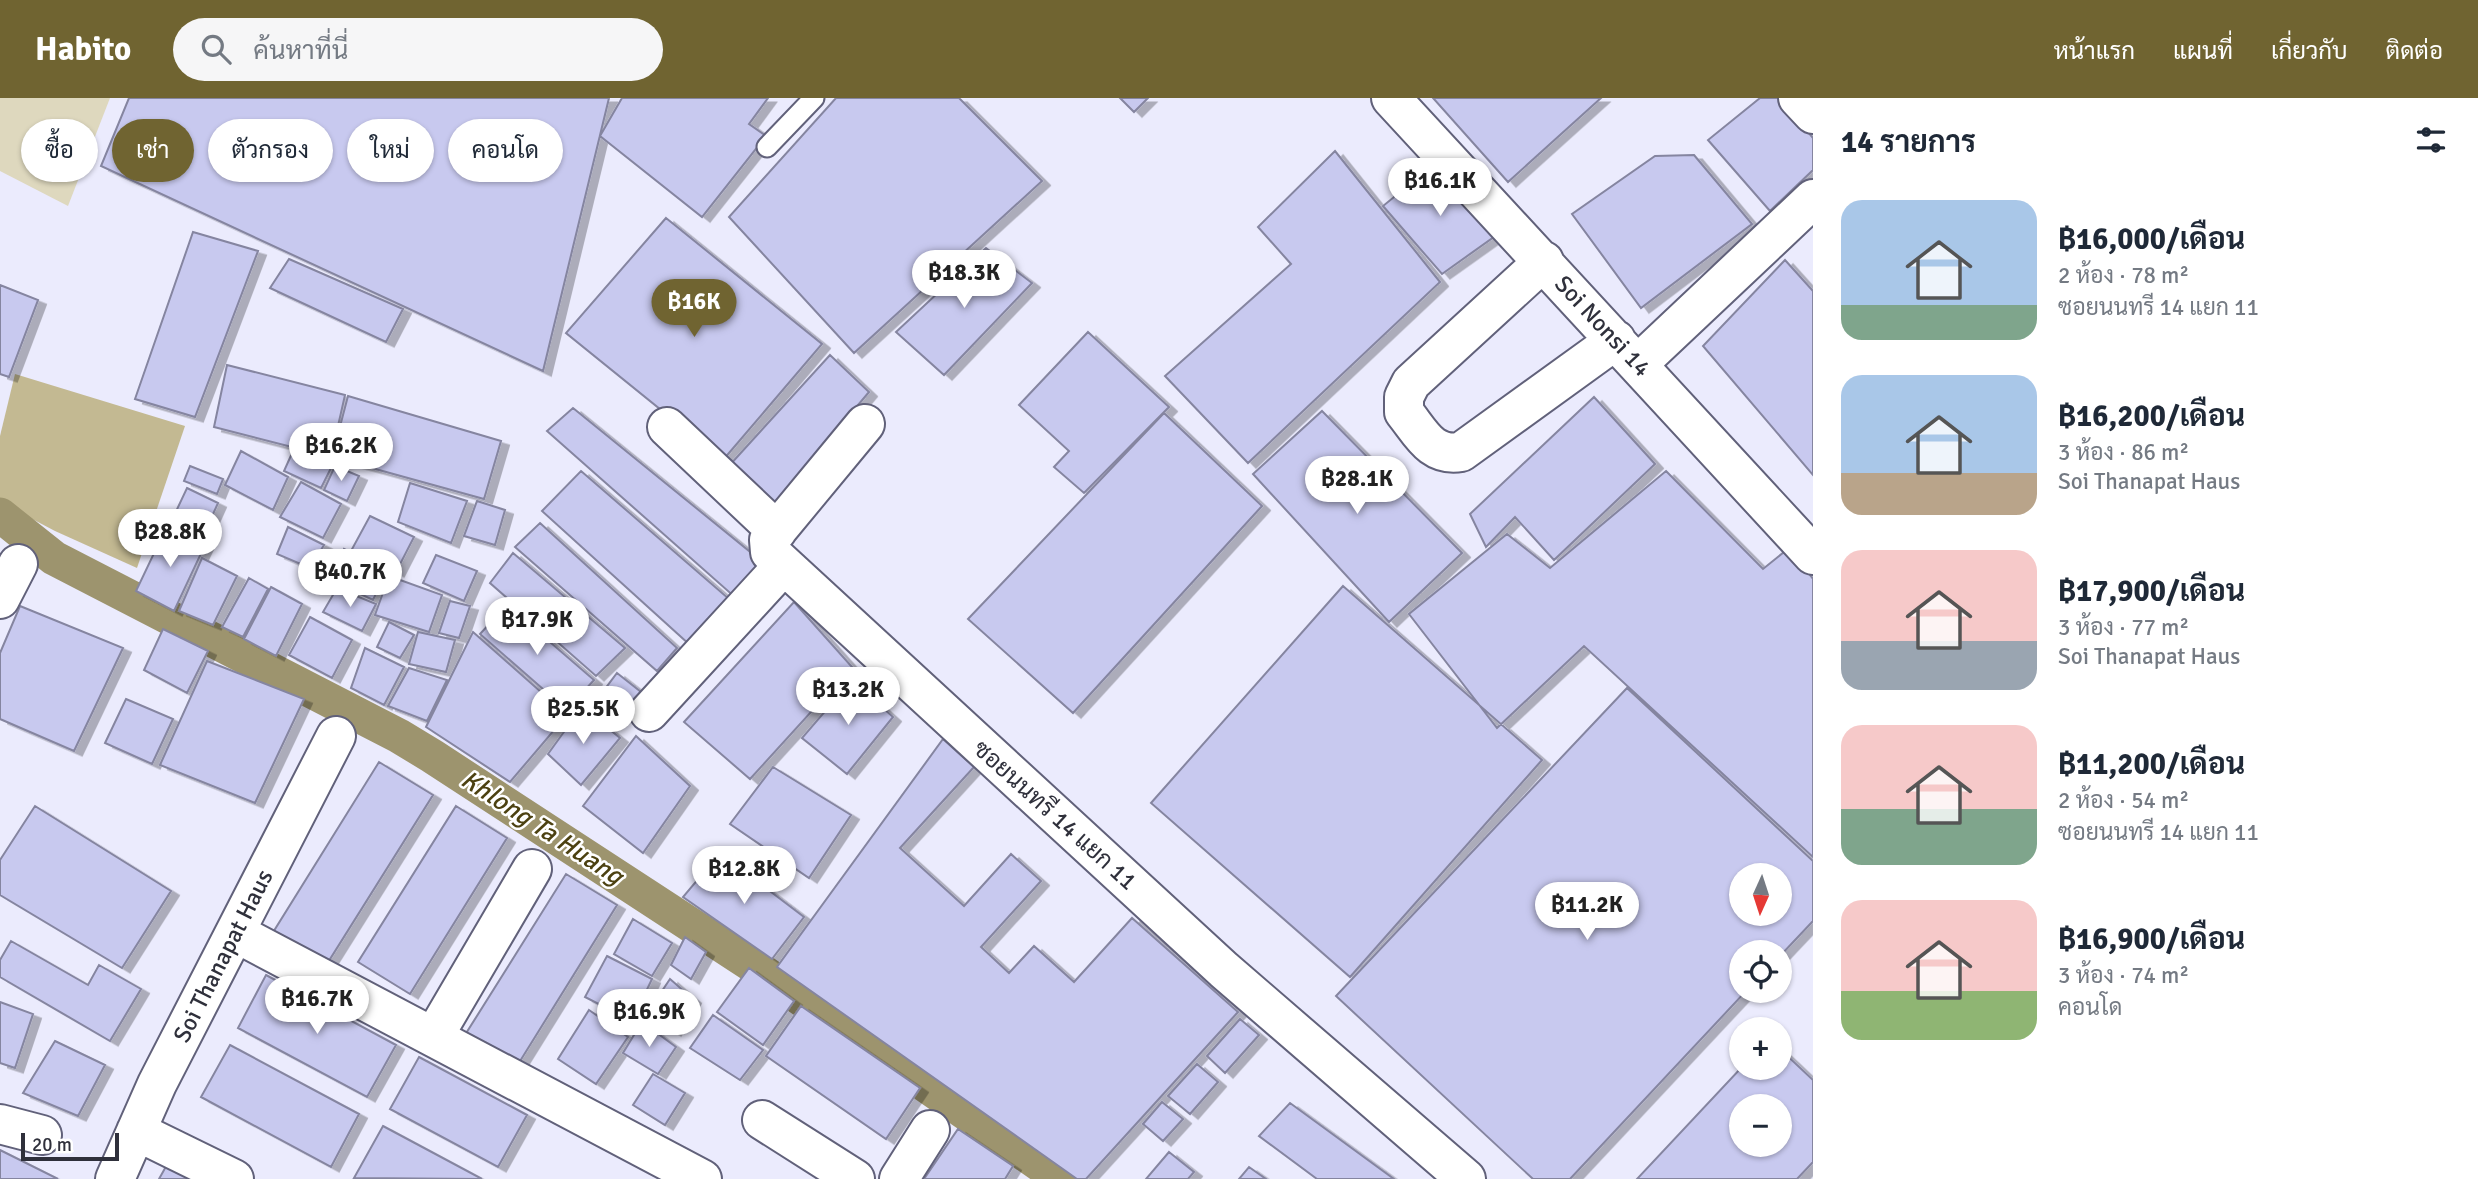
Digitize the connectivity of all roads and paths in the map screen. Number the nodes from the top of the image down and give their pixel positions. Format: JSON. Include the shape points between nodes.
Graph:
{"nodes":[{"id":1,"x":814,"y":98,"type":"edge"},
{"id":2,"x":1391,"y":98,"type":"edge"},
{"id":3,"x":1798,"y":98,"type":"edge"},
{"id":4,"x":1813,"y":114,"type":"edge"},
{"id":5,"x":767,"y":147,"type":"dead end"},
{"id":6,"x":1813,"y":199,"type":"edge"},
{"id":7,"x":1544,"y":261,"type":"junction"},
{"id":8,"x":1627,"y":352,"type":"junction"},
{"id":9,"x":865,"y":424,"type":"dead end"},
{"id":10,"x":667,"y":427,"type":"dead end"},
{"id":11,"x":780,"y":548,"type":"junction"},
{"id":12,"x":1813,"y":555,"type":"edge"},
{"id":13,"x":18,"y":564,"type":"dead end"},
{"id":14,"x":0,"y":599,"type":"edge"},
{"id":15,"x":649,"y":712,"type":"dead end"},
{"id":16,"x":336,"y":736,"type":"dead end"},
{"id":17,"x":532,"y":869,"type":"dead end"},
{"id":18,"x":236,"y":933,"type":"junction"},
{"id":19,"x":433,"y":1036,"type":"junction"},
{"id":20,"x":762,"y":1120,"type":"dead end"},
{"id":21,"x":0,"y":1124,"type":"edge"},
{"id":22,"x":136,"y":1130,"type":"junction"},
{"id":23,"x":930,"y":1130,"type":"dead end"},
{"id":24,"x":42,"y":1135,"type":"dead end"},
{"id":25,"x":115,"y":1179,"type":"edge"},
{"id":26,"x":234,"y":1179,"type":"edge"},
{"id":27,"x":702,"y":1179,"type":"edge"},
{"id":28,"x":855,"y":1179,"type":"edge"},
{"id":29,"x":899,"y":1179,"type":"edge"},
{"id":30,"x":1466,"y":1179,"type":"edge"}],
"edges":[{"from":1,"to":5,"type":"lane"},
{"from":2,"to":7,"type":"street","name":"Soi Nonsi 14"},
{"from":3,"to":4,"type":"street"},
{"from":6,"to":8,"type":"street"},
{"from":7,"to":8,"type":"street","name":"Soi Nonsi 14"},
{"from":7,"to":8,"type":"street","via":[[1411,383],[1404,412],[1435,449],[1461,452]]},
{"from":8,"to":12,"type":"street","name":"Soi Nonsi 14"},
{"from":9,"to":11,"type":"street"},
{"from":10,"to":11,"type":"street","name":"ซอยนนทรี 14 แยก 11"},
{"from":11,"to":15,"type":"street"},
{"from":11,"to":30,"type":"street","name":"ซอยนนทรี 14 แยก 11","via":[[1224,970]]},
{"from":13,"to":14,"type":"street"},
{"from":16,"to":18,"type":"street","name":"Soi Thanapat Haus"},
{"from":17,"to":19,"type":"street"},
{"from":18,"to":19,"type":"street"},
{"from":18,"to":22,"type":"street","name":"Soi Thanapat Haus"},
{"from":19,"to":27,"type":"street"},
{"from":20,"to":28,"type":"street"},
{"from":21,"to":24,"type":"street"},
{"from":22,"to":25,"type":"street","name":"Soi Thanapat Haus"},
{"from":22,"to":26,"type":"street"},
{"from":23,"to":29,"type":"street"}]}
